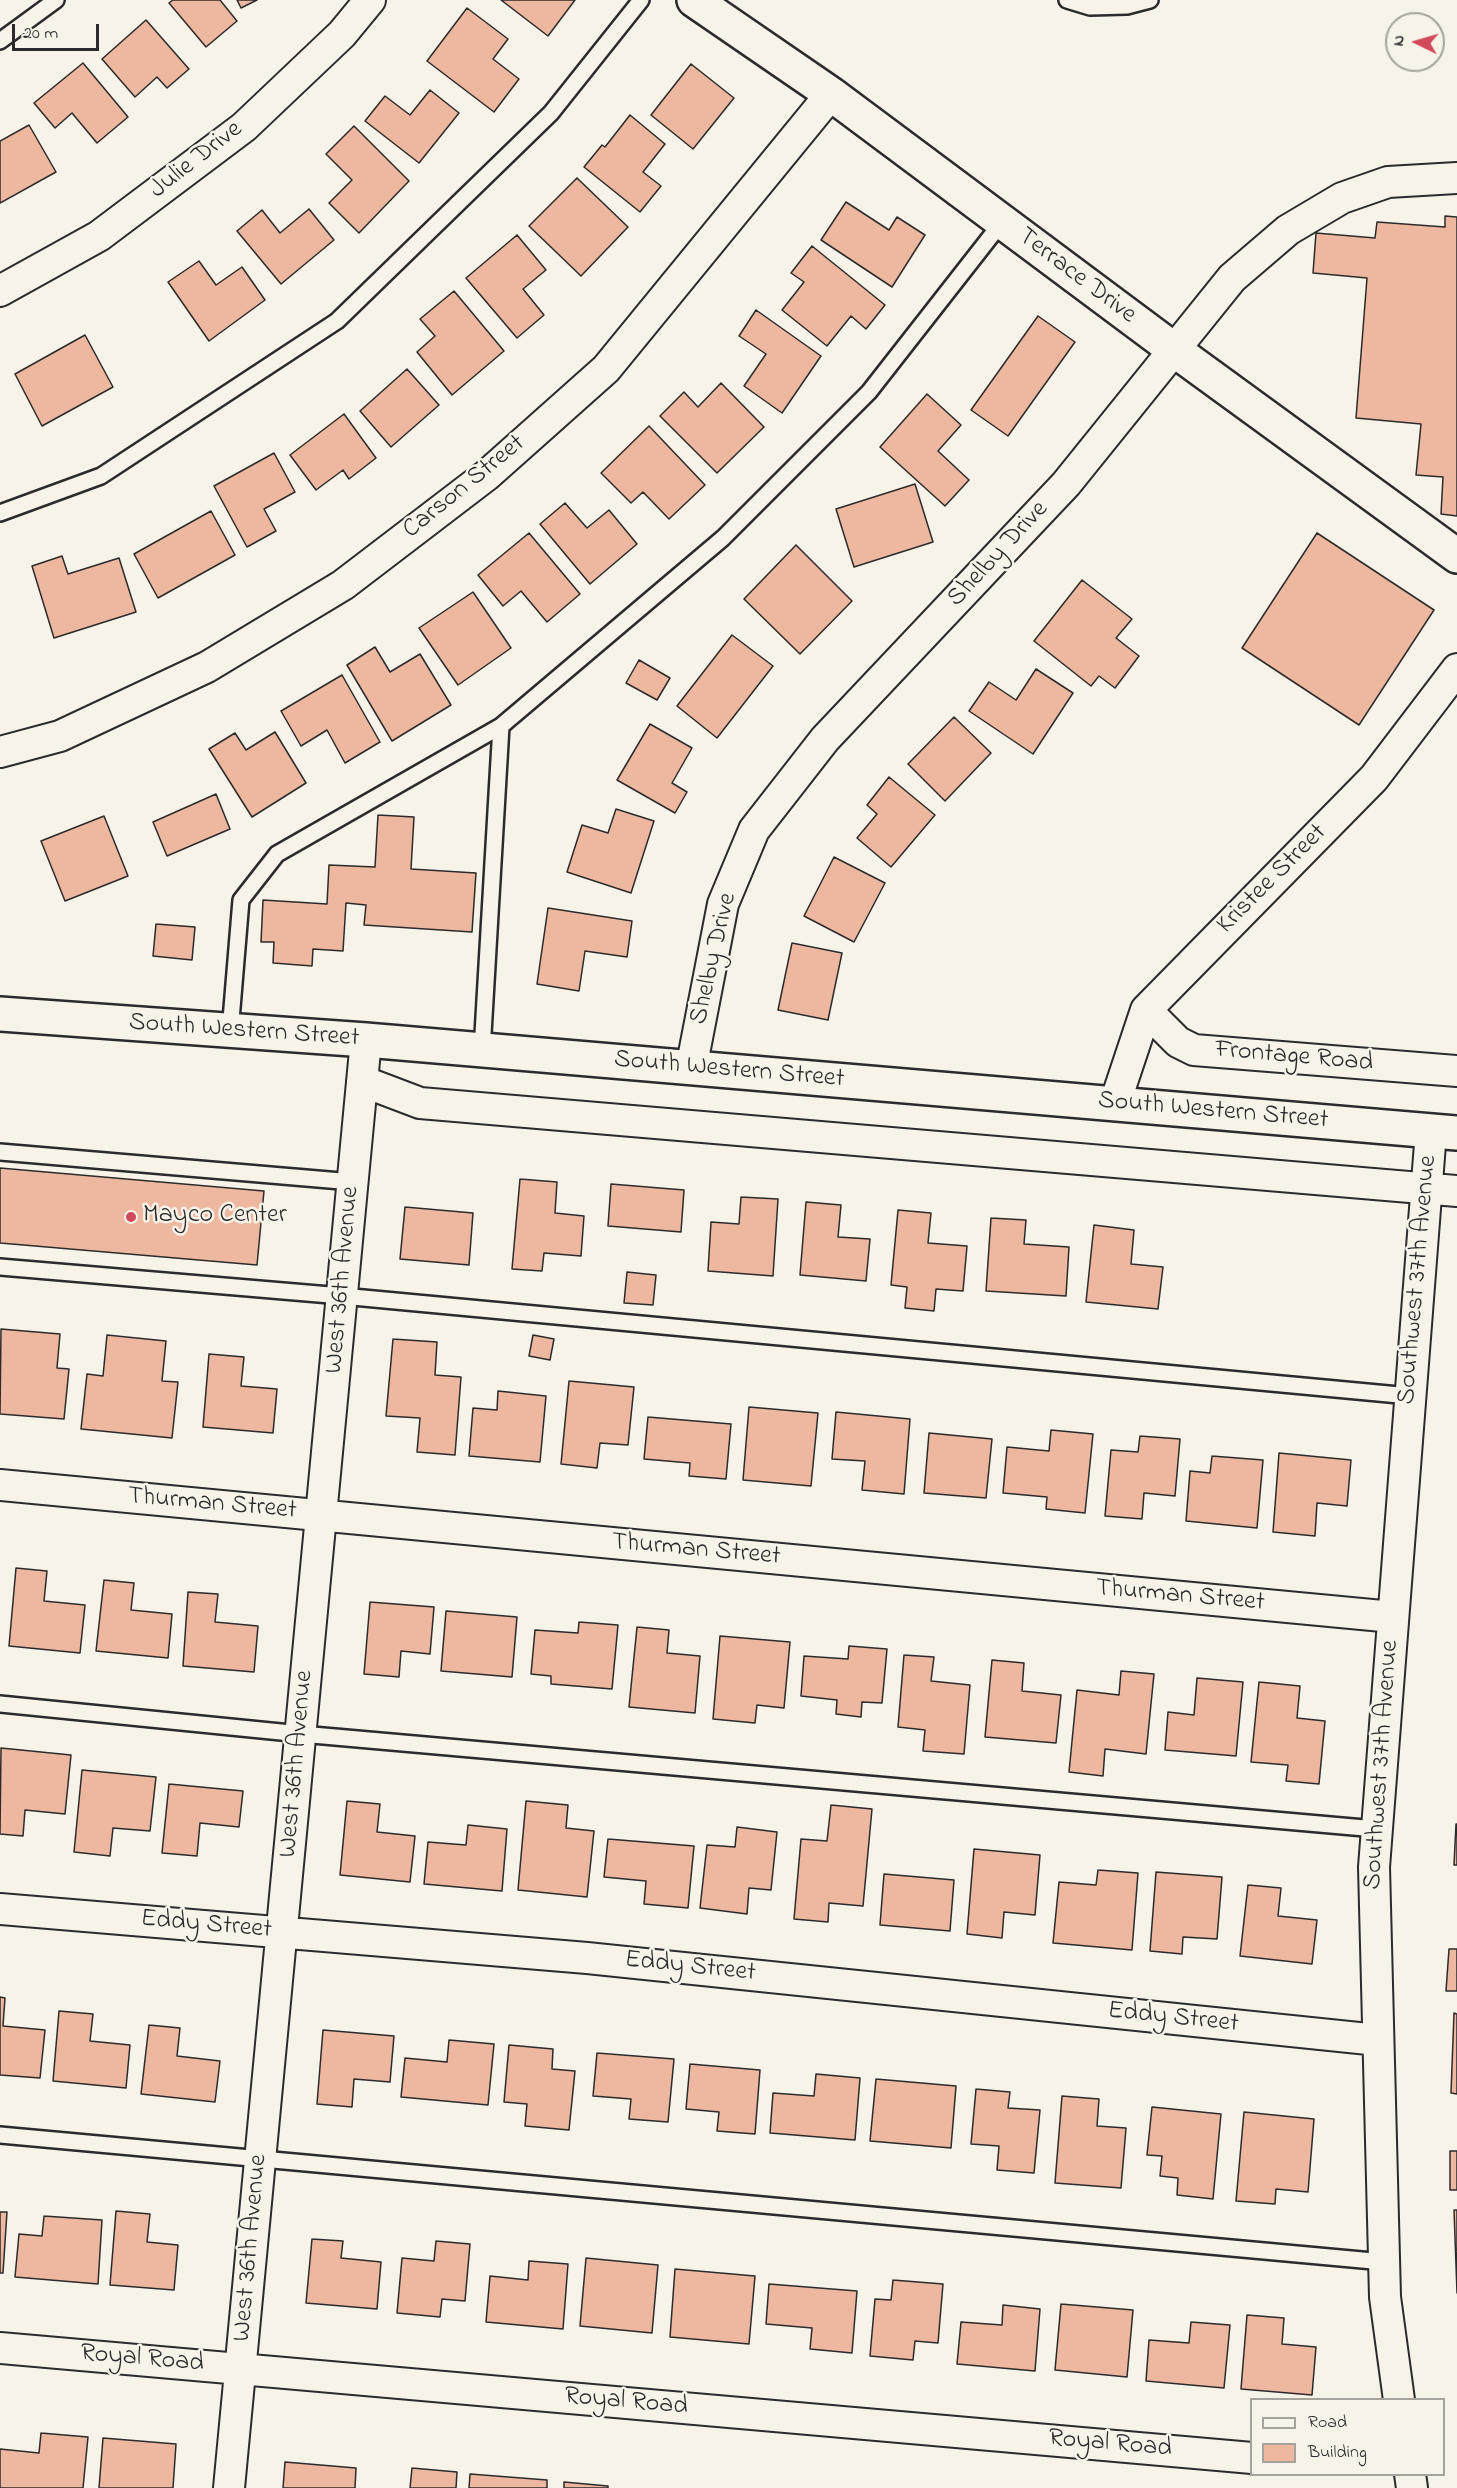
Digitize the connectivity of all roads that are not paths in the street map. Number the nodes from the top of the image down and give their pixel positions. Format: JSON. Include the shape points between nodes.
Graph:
{"nodes":[{"id":1,"x":56,"y":0,"type":"edge"},
{"id":2,"x":370,"y":0,"type":"edge"},
{"id":3,"x":641,"y":0,"type":"edge"},
{"id":4,"x":694,"y":0,"type":"edge"},
{"id":5,"x":1067,"y":0,"type":"edge"},
{"id":6,"x":1150,"y":0,"type":"edge"},
{"id":7,"x":0,"y":40,"type":"edge"},
{"id":8,"x":831,"y":94,"type":"junction"},
{"id":9,"x":1457,"y":178,"type":"edge"},
{"id":10,"x":1002,"y":222,"type":"junction"},
{"id":11,"x":0,"y":291,"type":"edge"},
{"id":12,"x":1173,"y":350,"type":"junction"},
{"id":13,"x":0,"y":513,"type":"edge"},
{"id":14,"x":1457,"y":556,"type":"edge"},
{"id":15,"x":1457,"y":669,"type":"edge"},
{"id":16,"x":501,"y":726,"type":"junction"},
{"id":17,"x":0,"y":752,"type":"edge"},
{"id":18,"x":1146,"y":1010,"type":"junction"},
{"id":19,"x":0,"y":1014,"type":"edge"},
{"id":20,"x":230,"y":1032,"type":"junction"},
{"id":21,"x":366,"y":1040,"type":"junction"},
{"id":22,"x":482,"y":1051,"type":"junction"},
{"id":23,"x":691,"y":1068,"type":"junction"},
{"id":24,"x":1457,"y":1071,"type":"edge"},
{"id":25,"x":362,"y":1081,"type":"junction"},
{"id":26,"x":1115,"y":1103,"type":"junction"},
{"id":27,"x":1444,"y":1132,"type":"edge"},
{"id":28,"x":0,"y":1152,"type":"edge"},
{"id":29,"x":353,"y":1182,"type":"junction"},
{"id":30,"x":1427,"y":1188,"type":"junction"},
{"id":31,"x":1457,"y":1191,"type":"edge"},
{"id":32,"x":0,"y":1267,"type":"edge"},
{"id":33,"x":342,"y":1296,"type":"junction"},
{"id":34,"x":1410,"y":1396,"type":"junction"},
{"id":35,"x":0,"y":1485,"type":"edge"},
{"id":36,"x":321,"y":1516,"type":"junction"},
{"id":37,"x":1393,"y":1617,"type":"junction"},
{"id":38,"x":0,"y":1704,"type":"edge"},
{"id":39,"x":301,"y":1734,"type":"junction"},
{"id":40,"x":1377,"y":1829,"type":"junction"},
{"id":41,"x":0,"y":1909,"type":"edge"},
{"id":42,"x":282,"y":1932,"type":"junction"},
{"id":43,"x":1378,"y":2040,"type":"junction"},
{"id":44,"x":0,"y":2135,"type":"edge"},
{"id":45,"x":260,"y":2160,"type":"junction"},
{"id":46,"x":1384,"y":2262,"type":"junction"},
{"id":47,"x":0,"y":2348,"type":"edge"},
{"id":48,"x":240,"y":2369,"type":"junction"},
{"id":49,"x":1399,"y":2398,"type":"edge"},
{"id":50,"x":1250,"y":2458,"type":"edge"},
{"id":51,"x":229,"y":2488,"type":"edge"}],
"edges":[{"from":1,"to":7,"type":"lane"},
{"from":2,"to":11,"type":"street","name":"Julie Drive","via":[[342,34],[244,127],[99,236]]},
{"from":3,"to":13,"type":"lane","via":[[551,112],[338,321],[101,477]]},
{"from":4,"to":8,"type":"main road","name":"Terrace Drive"},
{"from":5,"to":6,"type":"lane","via":[[1090,7],[1126,6]]},
{"from":8,"to":10,"type":"main road","name":"Terrace Drive"},
{"from":8,"to":17,"type":"street","name":"Carson Street","via":[[606,369],[487,475],[343,585],[207,667],[60,736]]},
{"from":9,"to":12,"type":"street","name":"Shelby Drive","via":[[1388,182],[1342,198],[1288,230],[1232,278]]},
{"from":10,"to":12,"type":"main road","name":"Terrace Drive"},
{"from":10,"to":16,"type":"lane","via":[[869,392],[723,538]]},
{"from":12,"to":14,"type":"main road","name":"Terrace Drive"},
{"from":12,"to":23,"type":"street","name":"Shelby Drive","via":[[1066,484],[825,739],[754,830],[723,904]]},
{"from":15,"to":18,"type":"street","name":"Kristee Street","via":[[1374,778]]},
{"from":16,"to":20,"type":"lane","via":[[277,854],[241,900]]},
{"from":16,"to":22,"type":"lane"},
{"from":18,"to":24,"type":"street","name":"Frontage Road","via":[[1178,1042],[1194,1050]]},
{"from":18,"to":26,"type":"street","name":"Kristee Street"},
{"from":19,"to":20,"type":"main road","name":"South Western Street"},
{"from":20,"to":21,"type":"main road","name":"South Western Street"},
{"from":21,"to":22,"type":"main road","name":"South Western Street"},
{"from":21,"to":25,"type":"street","name":"West 36th Avenue"},
{"from":22,"to":23,"type":"main road","name":"South Western Street"},
{"from":23,"to":26,"type":"main road","name":"South Western Street"},
{"from":25,"to":29,"type":"street","name":"West 36th Avenue"},
{"from":25,"to":30,"type":"street","via":[[420,1103]]},
{"from":26,"to":27,"type":"main road","name":"South Western Street"},
{"from":27,"to":30,"type":"street","name":"Southwest 37th Avenue"},
{"from":28,"to":29,"type":"lane"},
{"from":29,"to":33,"type":"street","name":"West 36th Avenue"},
{"from":30,"to":31,"type":"street"},
{"from":30,"to":34,"type":"street","name":"Southwest 37th Avenue"},
{"from":32,"to":33,"type":"lane"},
{"from":33,"to":34,"type":"lane"},
{"from":33,"to":36,"type":"street","name":"West 36th Avenue"},
{"from":34,"to":37,"type":"street","name":"Southwest 37th Avenue"},
{"from":35,"to":36,"type":"street","name":"Thurman Street"},
{"from":36,"to":37,"type":"street","name":"Thurman Street"},
{"from":36,"to":39,"type":"street","name":"West 36th Avenue"},
{"from":37,"to":40,"type":"street","name":"Southwest 37th Avenue"},
{"from":38,"to":39,"type":"lane"},
{"from":39,"to":40,"type":"lane"},
{"from":39,"to":42,"type":"street","name":"West 36th Avenue"},
{"from":40,"to":43,"type":"street","name":"Southwest 37th Avenue","via":[[1374,1867]]},
{"from":41,"to":42,"type":"street","name":"Eddy Street"},
{"from":42,"to":43,"type":"street","name":"Eddy Street","via":[[587,1958]]},
{"from":42,"to":45,"type":"street","name":"West 36th Avenue"},
{"from":43,"to":46,"type":"street","name":"Southwest 37th Avenue"},
{"from":44,"to":45,"type":"lane"},
{"from":45,"to":46,"type":"lane"},
{"from":45,"to":48,"type":"street","name":"West 36th Avenue"},
{"from":46,"to":49,"type":"street","name":"Southwest 37th Avenue"},
{"from":47,"to":48,"type":"street","name":"Royal Road"},
{"from":48,"to":50,"type":"street","name":"Royal Road"},
{"from":48,"to":51,"type":"street","name":"West 36th Avenue"}]}
